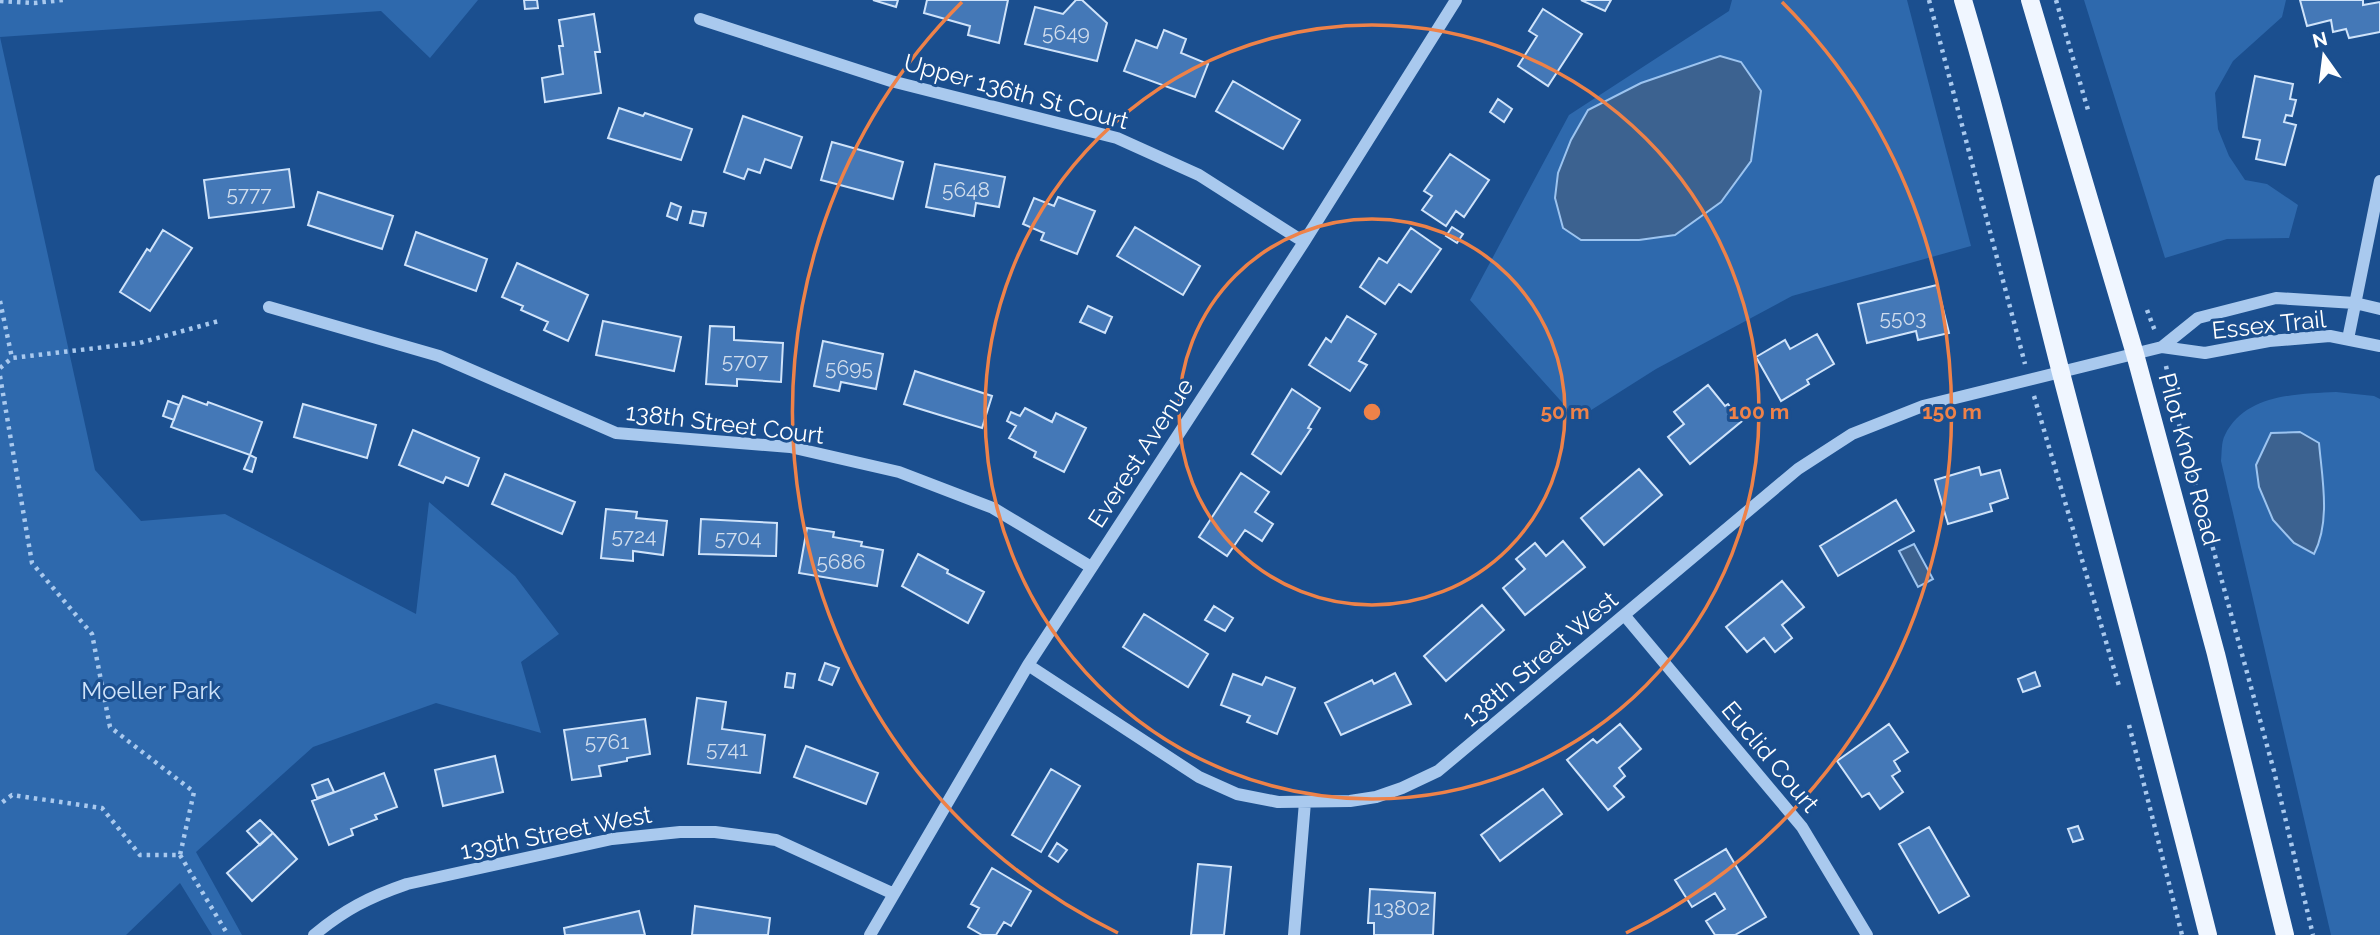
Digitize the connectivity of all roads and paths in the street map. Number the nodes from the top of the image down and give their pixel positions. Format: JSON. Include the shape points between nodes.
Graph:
{"nodes":[{"id":1,"x":62,"y":0,"type":"edge"},
{"id":2,"x":1456,"y":0,"type":"edge"},
{"id":3,"x":1928,"y":0,"type":"edge"},
{"id":4,"x":1963,"y":0,"type":"edge"},
{"id":5,"x":2030,"y":0,"type":"edge"},
{"id":6,"x":0,"y":1,"type":"edge"},
{"id":7,"x":700,"y":19,"type":"dead end"},
{"id":8,"x":2380,"y":181,"type":"edge"},
{"id":9,"x":1304,"y":242,"type":"junction"},
{"id":10,"x":0,"y":301,"type":"edge"},
{"id":11,"x":2355,"y":303,"type":"junction"},
{"id":12,"x":269,"y":307,"type":"dead end"},
{"id":13,"x":2380,"y":309,"type":"edge"},
{"id":14,"x":219,"y":321,"type":"dead end"},
{"id":15,"x":2348,"y":340,"type":"junction"},
{"id":16,"x":2380,"y":346,"type":"edge"},
{"id":17,"x":2162,"y":347,"type":"junction"},
{"id":18,"x":2135,"y":354,"type":"junction"},
{"id":19,"x":12,"y":358,"type":"junction"},
{"id":20,"x":0,"y":368,"type":"edge"},
{"id":21,"x":2061,"y":372,"type":"junction"},
{"id":22,"x":0,"y":376,"type":"edge"},
{"id":23,"x":2029,"y":380,"type":"junction"},
{"id":24,"x":1091,"y":567,"type":"junction"},
{"id":25,"x":1625,"y":616,"type":"junction"},
{"id":26,"x":1028,"y":665,"type":"junction"},
{"id":27,"x":2122,"y":695,"type":"dead end"},
{"id":28,"x":2128,"y":722,"type":"dead end"},
{"id":29,"x":1305,"y":802,"type":"junction"},
{"id":30,"x":0,"y":804,"type":"edge"},
{"id":31,"x":180,"y":855,"type":"junction"},
{"id":32,"x":894,"y":894,"type":"junction"},
{"id":33,"x":228,"y":935,"type":"edge"},
{"id":34,"x":314,"y":935,"type":"edge"},
{"id":35,"x":870,"y":935,"type":"edge"},
{"id":36,"x":1294,"y":935,"type":"edge"},
{"id":37,"x":1867,"y":935,"type":"edge"},
{"id":38,"x":2182,"y":935,"type":"edge"},
{"id":39,"x":2208,"y":935,"type":"edge"},
{"id":40,"x":2285,"y":935,"type":"edge"},
{"id":41,"x":2313,"y":935,"type":"edge"}],
"edges":[{"from":1,"to":6,"type":"path"},
{"from":2,"to":9,"type":"street","name":"Everest Avenue"},
{"from":3,"to":23,"type":"path"},
{"from":4,"to":21,"type":"main road","via":[[1995,107]]},
{"from":5,"to":18,"type":"main road","name":"Pilot Knob Road"},
{"from":7,"to":9,"type":"street","name":"Upper 136th St Court","via":[[891,81],[1117,138],[1199,175]]},
{"from":8,"to":11,"type":"street"},
{"from":9,"to":24,"type":"street","name":"Everest Avenue"},
{"from":10,"to":19,"type":"path"},
{"from":11,"to":13,"type":"street","name":"Essex Trail"},
{"from":11,"to":15,"type":"street"},
{"from":11,"to":17,"type":"street","name":"Essex Trail","via":[[2276,298],[2198,318]]},
{"from":12,"to":24,"type":"street","name":"138th Street Court","via":[[439,356],[616,433],[790,447],[899,472],[993,508]]},
{"from":14,"to":19,"type":"path","via":[[139,342]]},
{"from":15,"to":16,"type":"street","name":"Essex Trail"},
{"from":15,"to":17,"type":"street","name":"Essex Trail","via":[[2330,336],[2290,339],[2205,353]]},
{"from":17,"to":18,"type":"street","name":"Essex Trail"},
{"from":17,"to":41,"type":"path"},
{"from":18,"to":21,"type":"street","name":"Essex Trail"},
{"from":18,"to":40,"type":"main road","name":"Pilot Knob Road"},
{"from":19,"to":20,"type":"path"},
{"from":21,"to":23,"type":"street","name":"138th Street West"},
{"from":21,"to":39,"type":"main road"},
{"from":22,"to":31,"type":"path","via":[[32,563],[92,634],[110,727],[194,792]]},
{"from":23,"to":25,"type":"street","name":"138th Street West","via":[[1923,406],[1852,434],[1798,469]]},
{"from":23,"to":27,"type":"path"},
{"from":24,"to":26,"type":"street","name":"Everest Avenue"},
{"from":25,"to":29,"type":"street","name":"138th Street West","via":[[1438,771],[1376,797]]},
{"from":25,"to":37,"type":"street","name":"Euclid Court","via":[[1802,827]]},
{"from":26,"to":29,"type":"street","name":"138th Street West","via":[[1199,777],[1237,794]]},
{"from":26,"to":32,"type":"street","name":"Everest Avenue"},
{"from":28,"to":38,"type":"path"},
{"from":29,"to":36,"type":"street"},
{"from":30,"to":31,"type":"path","via":[[12,795],[102,808],[141,855]]},
{"from":31,"to":33,"type":"path"},
{"from":32,"to":34,"type":"street","name":"139th Street West","via":[[776,840],[680,832],[612,839],[407,884],[351,907]]},
{"from":32,"to":35,"type":"street","name":"Everest Avenue"}]}
